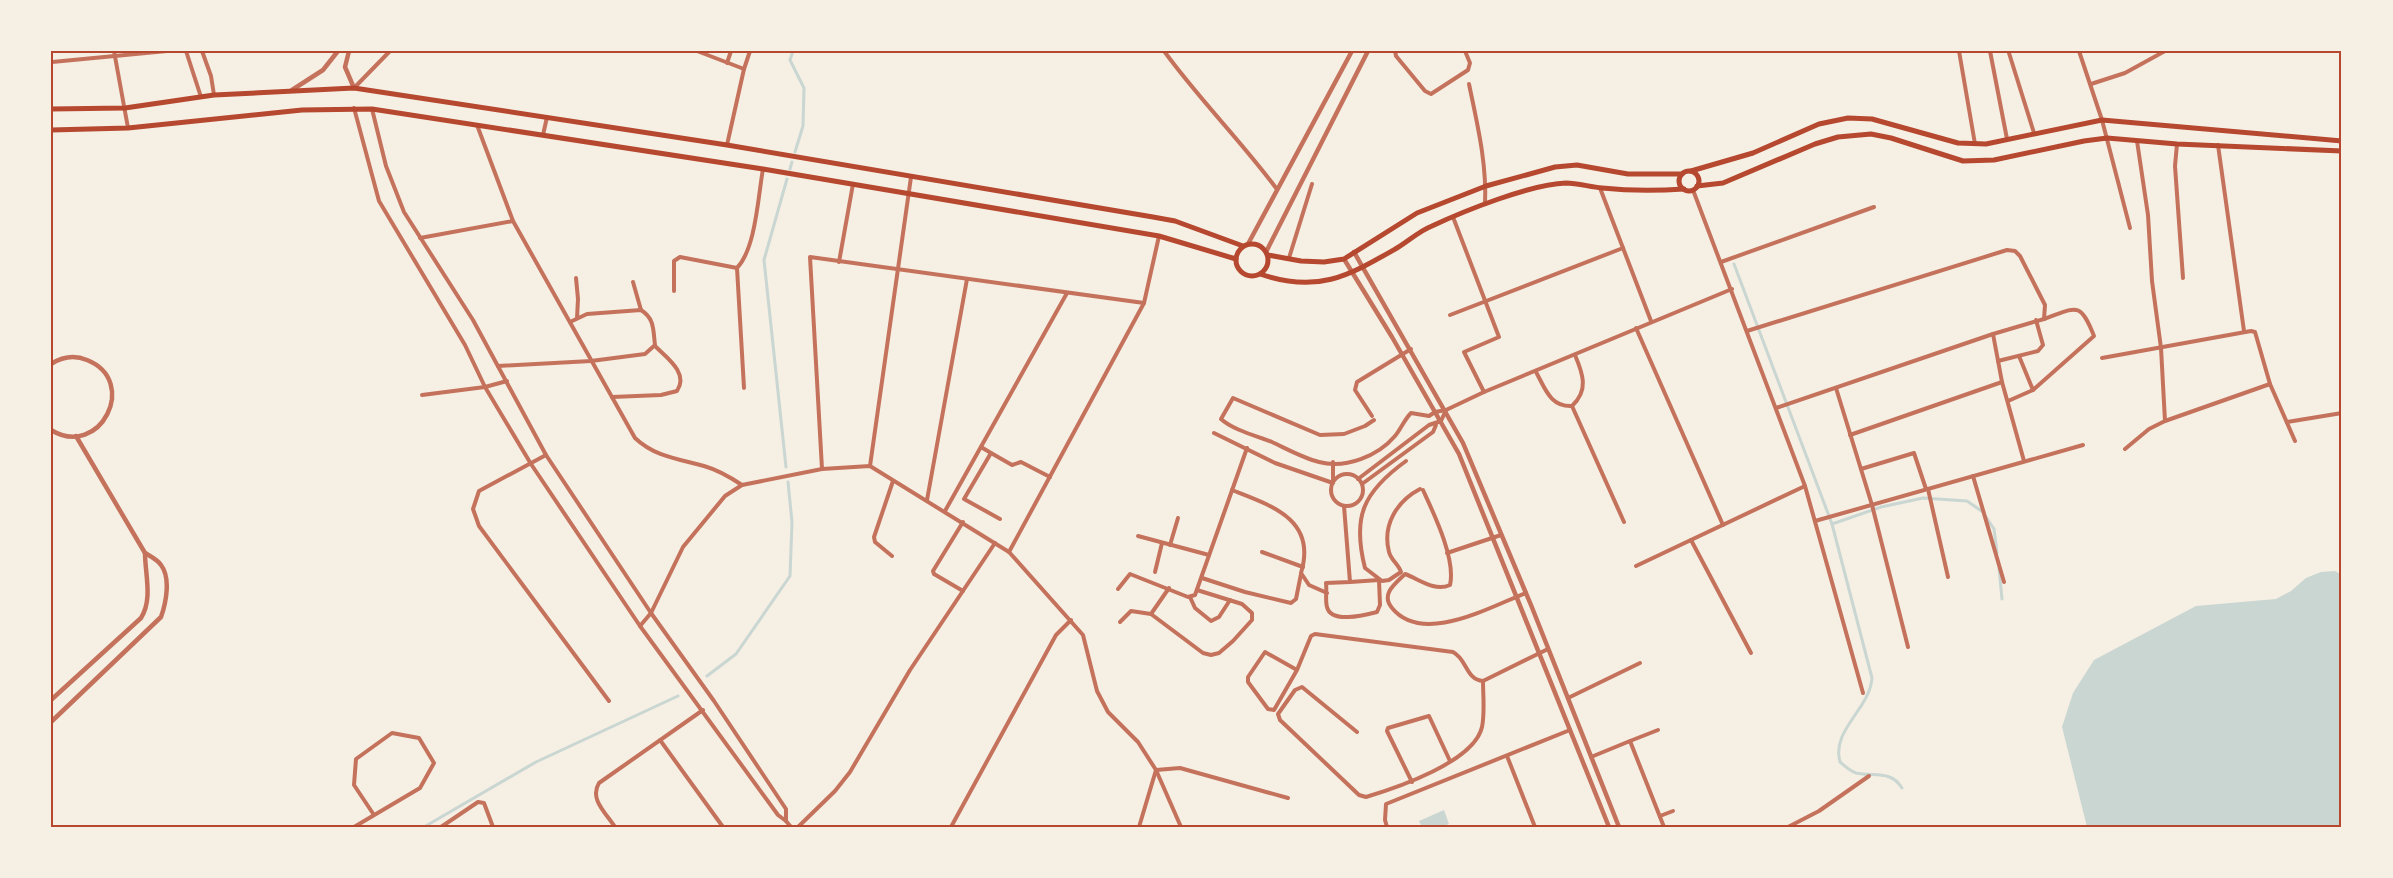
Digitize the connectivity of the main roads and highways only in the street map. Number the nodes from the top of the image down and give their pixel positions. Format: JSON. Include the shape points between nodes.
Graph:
{"nodes":[{"id":1,"x":51,"y":109,"type":"edge"},
{"id":2,"x":51,"y":130,"type":"edge"},
{"id":3,"x":2342,"y":141,"type":"edge"},
{"id":4,"x":2342,"y":152,"type":"edge"},
{"id":5,"x":1753,"y":153,"type":"junction"},
{"id":6,"x":1759,"y":168,"type":"junction"},
{"id":7,"x":1691,"y":171,"type":"junction"},
{"id":8,"x":1682,"y":174,"type":"junction"},
{"id":9,"x":1695,"y":188,"type":"junction"},
{"id":10,"x":1684,"y":189,"type":"junction"},
{"id":11,"x":1246,"y":245,"type":"junction"},
{"id":12,"x":1267,"y":253,"type":"junction"},
{"id":13,"x":1236,"y":259,"type":"junction"},
{"id":14,"x":1260,"y":274,"type":"junction"}],
"edges":[{"from":1,"to":11,"type":"main road","via":[[125,108],[216,95],[354,88],[727,145],[1174,221]]},
{"from":2,"to":13,"type":"main road","via":[[128,128],[302,110],[372,109],[1160,236]]},
{"from":3,"to":5,"type":"main road","via":[[2102,120],[1975,144],[1958,143],[1872,119],[1848,118],[1819,124]]},
{"from":4,"to":6,"type":"main road","via":[[2107,138],[1994,160],[1962,161],[1871,134],[1838,137]]},
{"from":5,"to":6,"type":"main road"},
{"from":5,"to":7,"type":"main road"},
{"from":6,"to":9,"type":"main road","via":[[1723,183]]},
{"from":7,"to":8,"type":"main road"},
{"from":7,"to":9,"type":"main road","via":[[1699,178]]},
{"from":8,"to":10,"type":"main road","via":[[1680,183]]},
{"from":8,"to":12,"type":"main road","via":[[1628,174],[1577,165],[1555,167],[1486,186],[1418,213],[1344,259],[1323,262]]},
{"from":9,"to":10,"type":"main road"},
{"from":10,"to":14,"type":"main road","via":[[1654,192],[1568,183],[1547,185],[1430,226],[1363,267],[1328,281],[1279,280]]},
{"from":11,"to":12,"type":"main road","via":[[1259,244]]},
{"from":11,"to":13,"type":"main road"},
{"from":12,"to":14,"type":"main road","via":[[1267,267]]},
{"from":13,"to":14,"type":"main road","via":[[1243,273]]}]}
